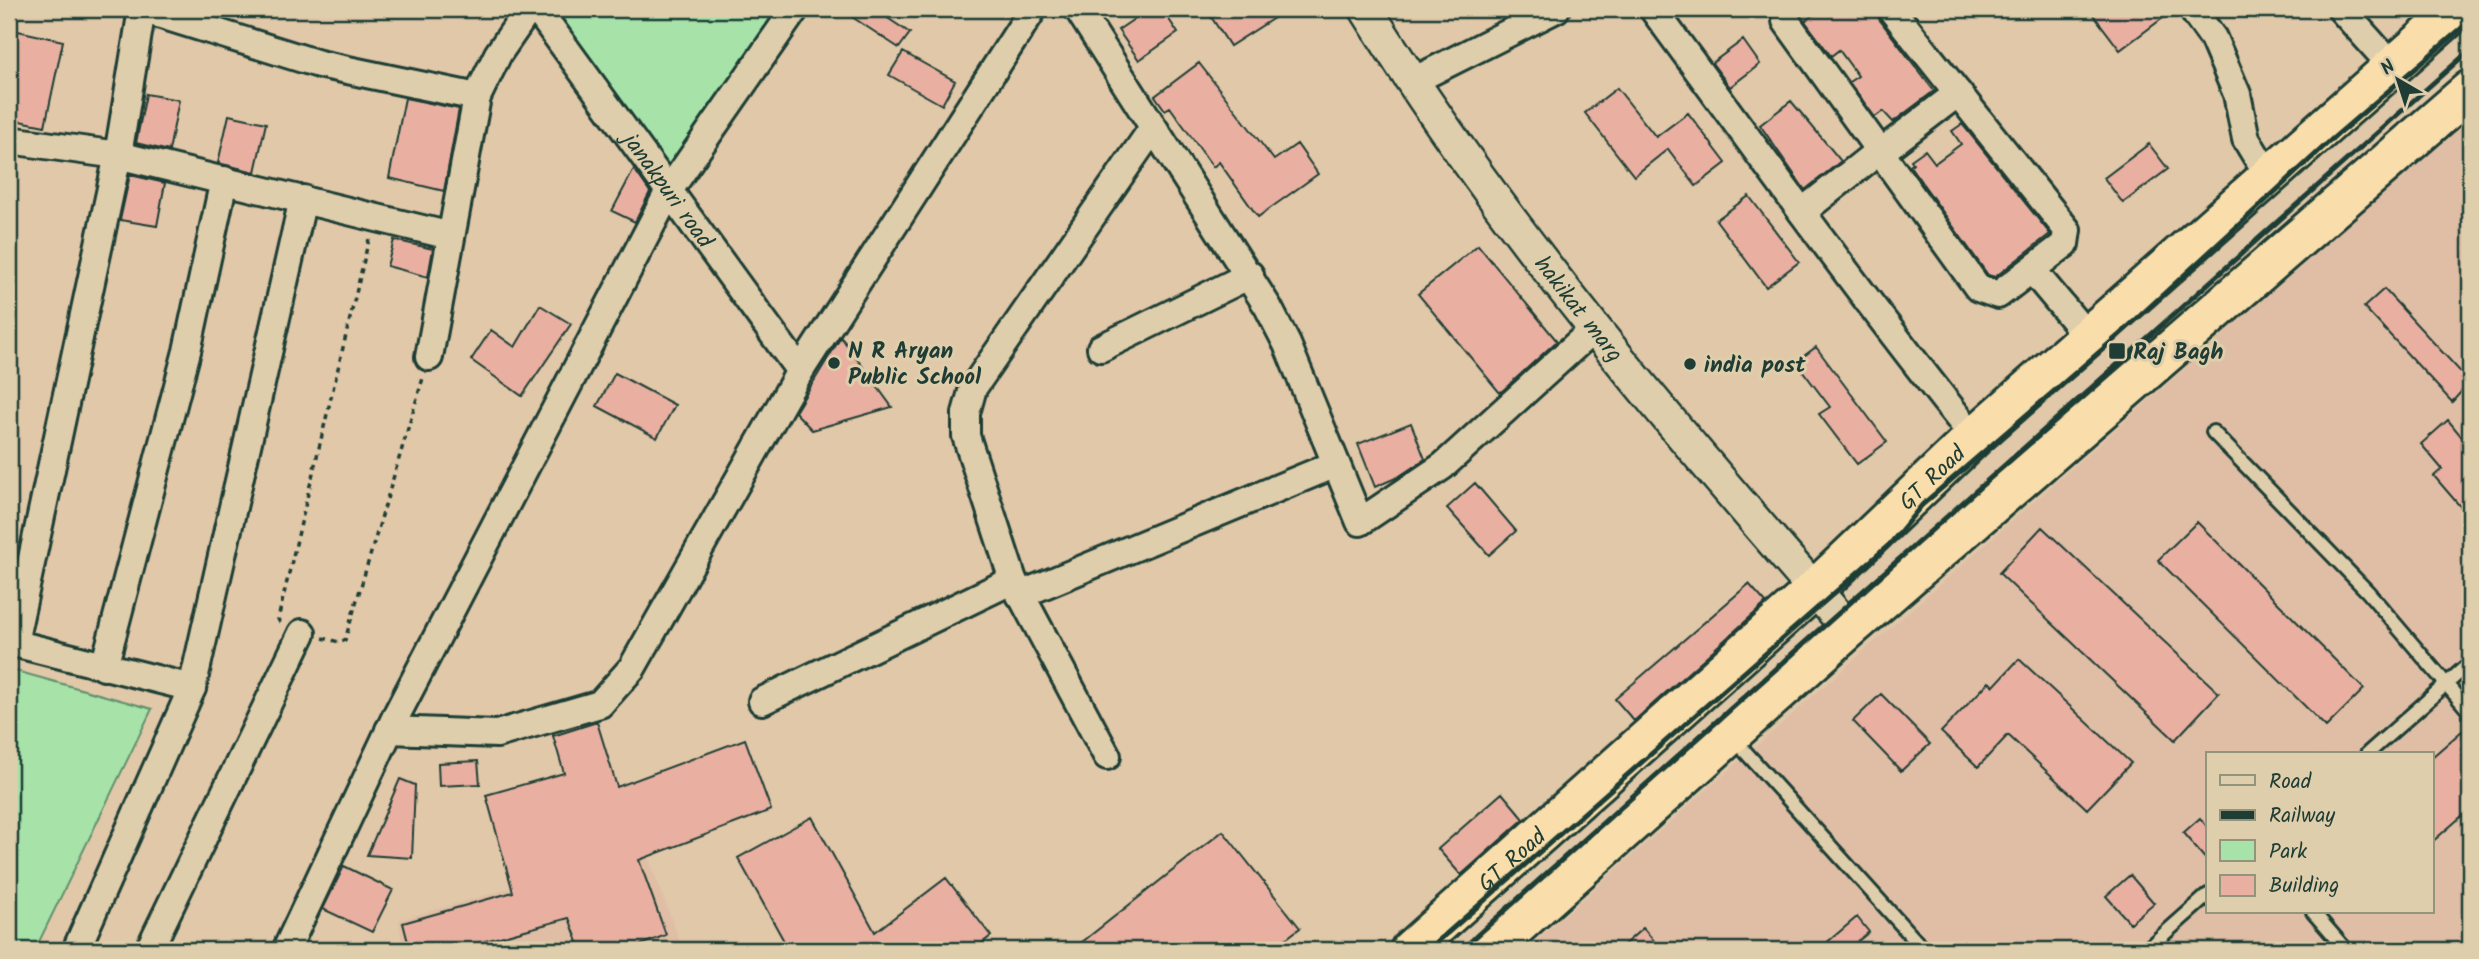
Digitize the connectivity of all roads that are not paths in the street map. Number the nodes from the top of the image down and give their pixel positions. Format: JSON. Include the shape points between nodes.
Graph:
{"nodes":[{"id":1,"x":142,"y":9,"type":"edge"},
{"id":2,"x":529,"y":9,"type":"edge"},
{"id":3,"x":537,"y":9,"type":"edge"},
{"id":4,"x":795,"y":9,"type":"edge"},
{"id":5,"x":1033,"y":9,"type":"edge"},
{"id":6,"x":1078,"y":9,"type":"edge"},
{"id":7,"x":1366,"y":9,"type":"edge"},
{"id":8,"x":1653,"y":9,"type":"edge"},
{"id":9,"x":1787,"y":9,"type":"edge"},
{"id":10,"x":1891,"y":9,"type":"edge"},
{"id":11,"x":2192,"y":9,"type":"edge"},
{"id":12,"x":2341,"y":9,"type":"edge"},
{"id":13,"x":2458,"y":9,"type":"edge"},
{"id":14,"x":1552,"y":10,"type":"edge"},
{"id":15,"x":2393,"y":67,"type":"junction"},
{"id":16,"x":1411,"y":82,"type":"junction"},
{"id":17,"x":2470,"y":90,"type":"edge"},
{"id":18,"x":1958,"y":93,"type":"junction"},
{"id":19,"x":477,"y":97,"type":"junction"},
{"id":20,"x":1153,"y":128,"type":"junction"},
{"id":21,"x":9,"y":141,"type":"edge"},
{"id":22,"x":118,"y":155,"type":"junction"},
{"id":23,"x":1875,"y":155,"type":"junction"},
{"id":24,"x":2269,"y":177,"type":"junction"},
{"id":25,"x":223,"y":180,"type":"junction"},
{"id":26,"x":670,"y":189,"type":"junction"},
{"id":27,"x":303,"y":199,"type":"junction"},
{"id":28,"x":1802,"y":212,"type":"junction"},
{"id":29,"x":451,"y":236,"type":"junction"},
{"id":30,"x":2033,"y":271,"type":"junction"},
{"id":31,"x":1250,"y":275,"type":"junction"},
{"id":32,"x":1596,"y":327,"type":"junction"},
{"id":33,"x":2088,"y":337,"type":"junction"},
{"id":34,"x":1101,"y":348,"type":"dead end"},
{"id":35,"x":429,"y":357,"type":"road end"},
{"id":36,"x":800,"y":371,"type":"junction"},
{"id":37,"x":2213,"y":432,"type":"dead end"},
{"id":38,"x":1974,"y":437,"type":"junction"},
{"id":39,"x":1336,"y":464,"type":"junction"},
{"id":40,"x":1016,"y":587,"type":"junction"},
{"id":41,"x":1815,"y":589,"type":"junction"},
{"id":42,"x":1849,"y":629,"type":"junction"},
{"id":43,"x":302,"y":633,"type":"road end"},
{"id":44,"x":11,"y":643,"type":"edge"},
{"id":45,"x":2470,"y":663,"type":"edge"},
{"id":46,"x":104,"y":667,"type":"junction"},
{"id":47,"x":2447,"y":684,"type":"junction"},
{"id":48,"x":192,"y":688,"type":"junction"},
{"id":49,"x":762,"y":701,"type":"dead end"},
{"id":50,"x":2470,"y":712,"type":"edge"},
{"id":51,"x":389,"y":730,"type":"junction"},
{"id":52,"x":1730,"y":735,"type":"junction"},
{"id":53,"x":2369,"y":752,"type":"edge"},
{"id":54,"x":1107,"y":756,"type":"dead end"},
{"id":55,"x":1478,"y":892,"type":"junction"},
{"id":56,"x":2206,"y":897,"type":"edge"},
{"id":57,"x":2315,"y":914,"type":"edge"},
{"id":58,"x":1502,"y":940,"type":"edge"},
{"id":59,"x":76,"y":950,"type":"edge"},
{"id":60,"x":149,"y":950,"type":"edge"},
{"id":61,"x":286,"y":950,"type":"edge"},
{"id":62,"x":1410,"y":950,"type":"edge"},
{"id":63,"x":1924,"y":950,"type":"edge"},
{"id":64,"x":2146,"y":950,"type":"edge"},
{"id":65,"x":2346,"y":950,"type":"edge"}],
"edges":[{"from":1,"to":19,"type":"street","via":[[319,64]]},
{"from":1,"to":22,"type":"street"},
{"from":2,"to":19,"type":"street","via":[[498,54]]},
{"from":3,"to":26,"type":"street","name":"janakpuri road"},
{"from":4,"to":26,"type":"street"},
{"from":5,"to":36,"type":"street"},
{"from":6,"to":20,"type":"street"},
{"from":7,"to":16,"type":"street","name":"hakikat marg"},
{"from":8,"to":28,"type":"street"},
{"from":9,"to":23,"type":"street","via":[[1786,21]]},
{"from":10,"to":18,"type":"street"},
{"from":11,"to":24,"type":"street","via":[[2213,38],[2237,94],[2246,139]]},
{"from":12,"to":15,"type":"street"},
{"from":13,"to":15,"type":"highway","name":"GT Road"},
{"from":14,"to":16,"type":"street"},
{"from":15,"to":24,"type":"highway","name":"GT Road"},
{"from":16,"to":32,"type":"street","name":"hakikat marg"},
{"from":17,"to":42,"type":"highway"},
{"from":18,"to":23,"type":"street"},
{"from":18,"to":30,"type":"street","via":[[2067,230],[2065,244]]},
{"from":19,"to":29,"type":"street"},
{"from":20,"to":31,"type":"street"},
{"from":20,"to":40,"type":"street","via":[[973,388],[966,436]]},
{"from":21,"to":22,"type":"street"},
{"from":22,"to":25,"type":"street"},
{"from":22,"to":44,"type":"street"},
{"from":23,"to":28,"type":"street"},
{"from":23,"to":30,"type":"street","via":[[1978,288],[1998,295]]},
{"from":24,"to":33,"type":"highway","name":"GT Road"},
{"from":25,"to":27,"type":"street"},
{"from":25,"to":46,"type":"street","via":[[187,351]]},
{"from":26,"to":36,"type":"street","name":"janakpuri road"},
{"from":26,"to":51,"type":"street"},
{"from":27,"to":29,"type":"street"},
{"from":27,"to":48,"type":"street"},
{"from":28,"to":38,"type":"street","via":[[1885,327]]},
{"from":29,"to":35,"type":"street"},
{"from":30,"to":33,"type":"street"},
{"from":31,"to":34,"type":"street"},
{"from":31,"to":39,"type":"street","via":[[1287,344]]},
{"from":32,"to":39,"type":"street","via":[[1443,466],[1360,522]]},
{"from":32,"to":41,"type":"street","name":"hakikat marg"},
{"from":33,"to":38,"type":"highway","name":"GT Road"},
{"from":36,"to":51,"type":"street","via":[[632,668],[600,704],[497,734]]},
{"from":37,"to":47,"type":"lane","via":[[2368,592]]},
{"from":38,"to":41,"type":"highway","name":"GT Road"},
{"from":39,"to":40,"type":"street"},
{"from":40,"to":49,"type":"street"},
{"from":40,"to":54,"type":"street"},
{"from":41,"to":42,"type":"street","name":"hakikat marg"},
{"from":41,"to":55,"type":"highway","name":"GT Road"},
{"from":42,"to":52,"type":"highway"},
{"from":43,"to":60,"type":"street"},
{"from":44,"to":46,"type":"street"},
{"from":45,"to":47,"type":"lane"},
{"from":46,"to":48,"type":"street"},
{"from":47,"to":50,"type":"lane"},
{"from":47,"to":53,"type":"lane"},
{"from":48,"to":59,"type":"street"},
{"from":51,"to":61,"type":"street"},
{"from":52,"to":58,"type":"highway"},
{"from":52,"to":63,"type":"lane"},
{"from":55,"to":58,"type":"highway"},
{"from":55,"to":62,"type":"highway","name":"GT Road"},
{"from":56,"to":64,"type":"lane"},
{"from":57,"to":65,"type":"lane"}]}
